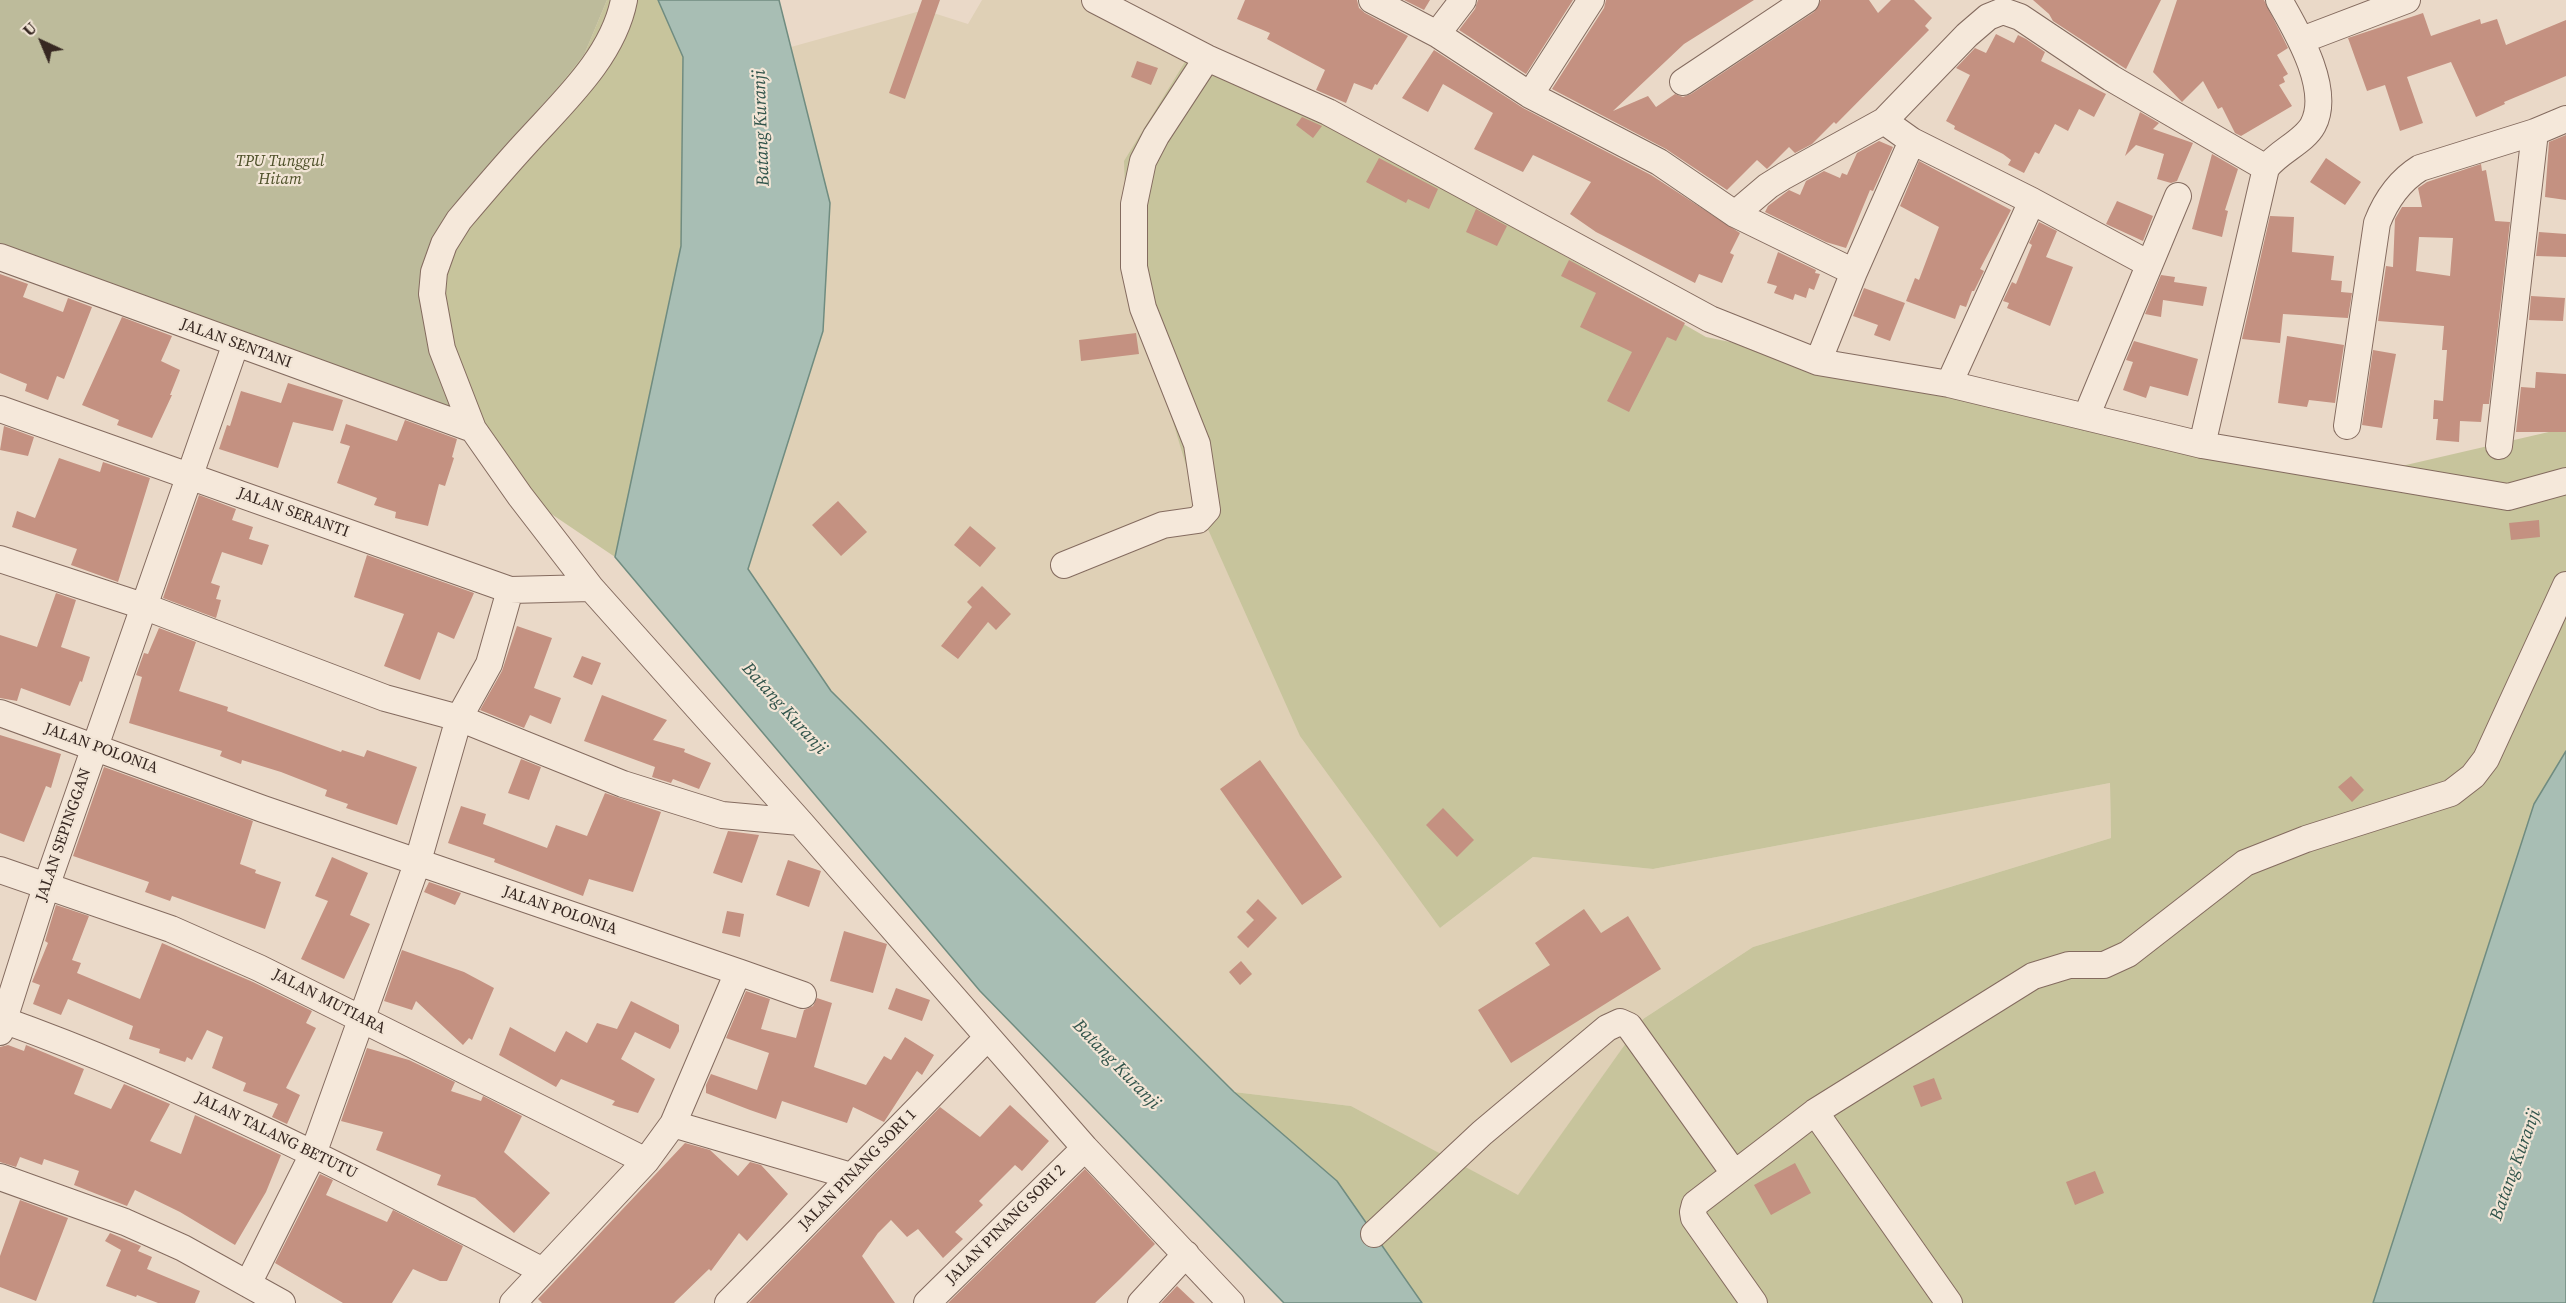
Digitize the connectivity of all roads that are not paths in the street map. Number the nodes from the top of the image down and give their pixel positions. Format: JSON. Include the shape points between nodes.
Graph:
{"nodes":[{"id":1,"x":624,"y":0,"type":"edge"},
{"id":2,"x":1095,"y":0,"type":"edge"},
{"id":3,"x":1372,"y":0,"type":"edge"},
{"id":4,"x":1463,"y":0,"type":"edge"},
{"id":5,"x":1591,"y":0,"type":"edge"},
{"id":6,"x":1806,"y":0,"type":"edge"},
{"id":7,"x":2279,"y":0,"type":"edge"},
{"id":8,"x":2407,"y":0,"type":"edge"},
{"id":9,"x":1437,"y":34,"type":"junction"},
{"id":10,"x":2302,"y":40,"type":"junction"},
{"id":11,"x":1207,"y":58,"type":"junction"},
{"id":12,"x":1683,"y":82,"type":"dead end"},
{"id":13,"x":1530,"y":95,"type":"junction"},
{"id":14,"x":2566,"y":119,"type":"edge"},
{"id":15,"x":1884,"y":121,"type":"junction"},
{"id":16,"x":2535,"y":132,"type":"junction"},
{"id":17,"x":1912,"y":141,"type":"junction"},
{"id":18,"x":2266,"y":168,"type":"junction"},
{"id":19,"x":2178,"y":196,"type":"dead end"},
{"id":20,"x":2032,"y":201,"type":"junction"},
{"id":21,"x":1735,"y":214,"type":"junction"},
{"id":22,"x":0,"y":257,"type":"edge"},
{"id":23,"x":2149,"y":264,"type":"junction"},
{"id":24,"x":1854,"y":272,"type":"junction"},
{"id":25,"x":236,"y":343,"type":"junction"},
{"id":26,"x":1818,"y":362,"type":"junction"},
{"id":27,"x":1949,"y":384,"type":"junction"},
{"id":28,"x":0,"y":409,"type":"edge"},
{"id":29,"x":2086,"y":417,"type":"junction"},
{"id":30,"x":2347,"y":426,"type":"dead end"},
{"id":31,"x":473,"y":429,"type":"junction"},
{"id":32,"x":2202,"y":445,"type":"junction"},
{"id":33,"x":2499,"y":446,"type":"dead end"},
{"id":34,"x":191,"y":476,"type":"junction"},
{"id":35,"x":2566,"y":481,"type":"edge"},
{"id":36,"x":0,"y":559,"type":"edge"},
{"id":37,"x":1064,"y":565,"type":"dead end"},
{"id":38,"x":2566,"y":585,"type":"edge"},
{"id":39,"x":591,"y":588,"type":"junction"},
{"id":40,"x":510,"y":590,"type":"junction"},
{"id":41,"x":143,"y":606,"type":"junction"},
{"id":42,"x":0,"y":712,"type":"edge"},
{"id":43,"x":459,"y":718,"type":"junction"},
{"id":44,"x":96,"y":746,"type":"junction"},
{"id":45,"x":800,"y":822,"type":"junction"},
{"id":46,"x":418,"y":861,"type":"junction"},
{"id":47,"x":0,"y":870,"type":"edge"},
{"id":48,"x":46,"y":887,"type":"junction"},
{"id":49,"x":738,"y":972,"type":"junction"},
{"id":50,"x":803,"y":995,"type":"dead end"},
{"id":51,"x":360,"y":1018,"type":"junction"},
{"id":52,"x":1,"y":1024,"type":"edge"},
{"id":53,"x":988,"y":1037,"type":"junction"},
{"id":54,"x":1815,"y":1112,"type":"junction"},
{"id":55,"x":673,"y":1124,"type":"junction"},
{"id":56,"x":1085,"y":1148,"type":"junction"},
{"id":57,"x":313,"y":1154,"type":"junction"},
{"id":58,"x":646,"y":1161,"type":"junction"},
{"id":59,"x":1734,"y":1173,"type":"junction"},
{"id":60,"x":851,"y":1176,"type":"junction"},
{"id":61,"x":0,"y":1177,"type":"edge"},
{"id":62,"x":1374,"y":1234,"type":"dead end"},
{"id":63,"x":1186,"y":1254,"type":"junction"},
{"id":64,"x":543,"y":1271,"type":"junction"},
{"id":65,"x":248,"y":1284,"type":"junction"},
{"id":66,"x":282,"y":1303,"type":"edge"},
{"id":67,"x":513,"y":1303,"type":"edge"},
{"id":68,"x":728,"y":1303,"type":"edge"},
{"id":69,"x":927,"y":1303,"type":"edge"},
{"id":70,"x":1141,"y":1303,"type":"edge"},
{"id":71,"x":1231,"y":1303,"type":"edge"},
{"id":72,"x":1754,"y":1303,"type":"edge"},
{"id":73,"x":1949,"y":1303,"type":"edge"}],
"edges":[{"from":1,"to":31,"type":"street","via":[[616,26],[599,57],[459,220],[438,258],[432,294],[442,349]]},
{"from":2,"to":11,"type":"street"},
{"from":3,"to":9,"type":"street"},
{"from":4,"to":9,"type":"street"},
{"from":5,"to":13,"type":"street"},
{"from":6,"to":12,"type":"street"},
{"from":7,"to":10,"type":"street"},
{"from":8,"to":10,"type":"street"},
{"from":9,"to":13,"type":"street"},
{"from":10,"to":18,"type":"street","via":[[2317,85],[2317,110],[2313,124],[2300,139],[2276,155]]},
{"from":11,"to":26,"type":"street","via":[[1328,112],[1710,319]]},
{"from":11,"to":37,"type":"street","via":[[1143,161],[1134,204],[1134,267],[1143,309],[1197,444],[1207,510],[1198,520],[1163,525]]},
{"from":13,"to":21,"type":"street","via":[[1659,162]]},
{"from":14,"to":16,"type":"street"},
{"from":15,"to":17,"type":"street"},
{"from":15,"to":18,"type":"street","via":[[1966,34],[1988,16],[2003,11],[2020,17],[2111,78]]},
{"from":15,"to":21,"type":"street","via":[[1784,176]]},
{"from":16,"to":30,"type":"street","via":[[2420,168],[2400,184],[2384,207],[2377,223]]},
{"from":16,"to":33,"type":"street"},
{"from":17,"to":20,"type":"street"},
{"from":17,"to":24,"type":"street"},
{"from":18,"to":32,"type":"street"},
{"from":19,"to":23,"type":"street"},
{"from":20,"to":23,"type":"street"},
{"from":20,"to":27,"type":"street"},
{"from":21,"to":24,"type":"street"},
{"from":22,"to":25,"type":"street","name":"JALAN SENTANI"},
{"from":23,"to":29,"type":"street"},
{"from":24,"to":26,"type":"street"},
{"from":25,"to":31,"type":"street","name":"JALAN SENTANI"},
{"from":25,"to":34,"type":"street","name":"JALAN SEPINGGAN"},
{"from":26,"to":27,"type":"street"},
{"from":27,"to":29,"type":"street"},
{"from":28,"to":34,"type":"street","name":"JALAN SERANTI"},
{"from":29,"to":32,"type":"street"},
{"from":31,"to":39,"type":"street"},
{"from":32,"to":35,"type":"street","via":[[2508,497]]},
{"from":34,"to":40,"type":"street","name":"JALAN SERANTI"},
{"from":34,"to":41,"type":"street","name":"JALAN SEPINGGAN"},
{"from":36,"to":41,"type":"street"},
{"from":38,"to":54,"type":"street","via":[[2486,759],[2473,776],[2451,793],[2306,839],[2245,863],[2128,954],[2104,965],[2069,965],[2033,976]]},
{"from":39,"to":40,"type":"street","name":"JALAN SERANTI"},
{"from":39,"to":45,"type":"street"},
{"from":40,"to":43,"type":"street","via":[[489,664]]},
{"from":41,"to":43,"type":"street","via":[[386,698]]},
{"from":41,"to":44,"type":"street","name":"JALAN SEPINGGAN"},
{"from":42,"to":44,"type":"street","name":"JALAN POLONIA"},
{"from":43,"to":45,"type":"street","via":[[623,784],[700,809],[759,820]]},
{"from":43,"to":46,"type":"street"},
{"from":44,"to":46,"type":"street","name":"JALAN POLONIA","via":[[263,809]]},
{"from":44,"to":48,"type":"street","name":"JALAN SEPINGGAN"},
{"from":45,"to":53,"type":"street"},
{"from":46,"to":49,"type":"street","name":"JALAN POLONIA"},
{"from":46,"to":51,"type":"street"},
{"from":47,"to":48,"type":"street","name":"JALAN MUTIARA"},
{"from":48,"to":51,"type":"street","name":"JALAN MUTIARA","via":[[171,929]]},
{"from":48,"to":52,"type":"street","name":"JALAN SEPINGGAN"},
{"from":49,"to":50,"type":"street","name":"JALAN POLONIA"},
{"from":49,"to":55,"type":"street"},
{"from":51,"to":57,"type":"street"},
{"from":51,"to":58,"type":"street","name":"JALAN MUTIARA"},
{"from":52,"to":57,"type":"street","name":"JALAN TALANG BETUTU","via":[[171,1086]]},
{"from":53,"to":56,"type":"street"},
{"from":53,"to":60,"type":"street","name":"JALAN PINANG SORI 1"},
{"from":54,"to":59,"type":"street"},
{"from":54,"to":73,"type":"street"},
{"from":55,"to":58,"type":"street"},
{"from":55,"to":60,"type":"street"},
{"from":56,"to":63,"type":"street"},
{"from":56,"to":69,"type":"street","name":"JALAN PINANG SORI 2"},
{"from":57,"to":64,"type":"street","name":"JALAN TALANG BETUTU"},
{"from":57,"to":65,"type":"street"},
{"from":58,"to":64,"type":"street"},
{"from":59,"to":62,"type":"street","via":[[1629,1026],[1620,1022],[1482,1133]]},
{"from":59,"to":72,"type":"street","via":[[1695,1204],[1693,1212]]},
{"from":60,"to":68,"type":"street","name":"JALAN PINANG SORI 1"},
{"from":61,"to":65,"type":"street","via":[[183,1248]]},
{"from":63,"to":70,"type":"street"},
{"from":63,"to":71,"type":"street"},
{"from":64,"to":67,"type":"street"},
{"from":65,"to":66,"type":"street"}]}
